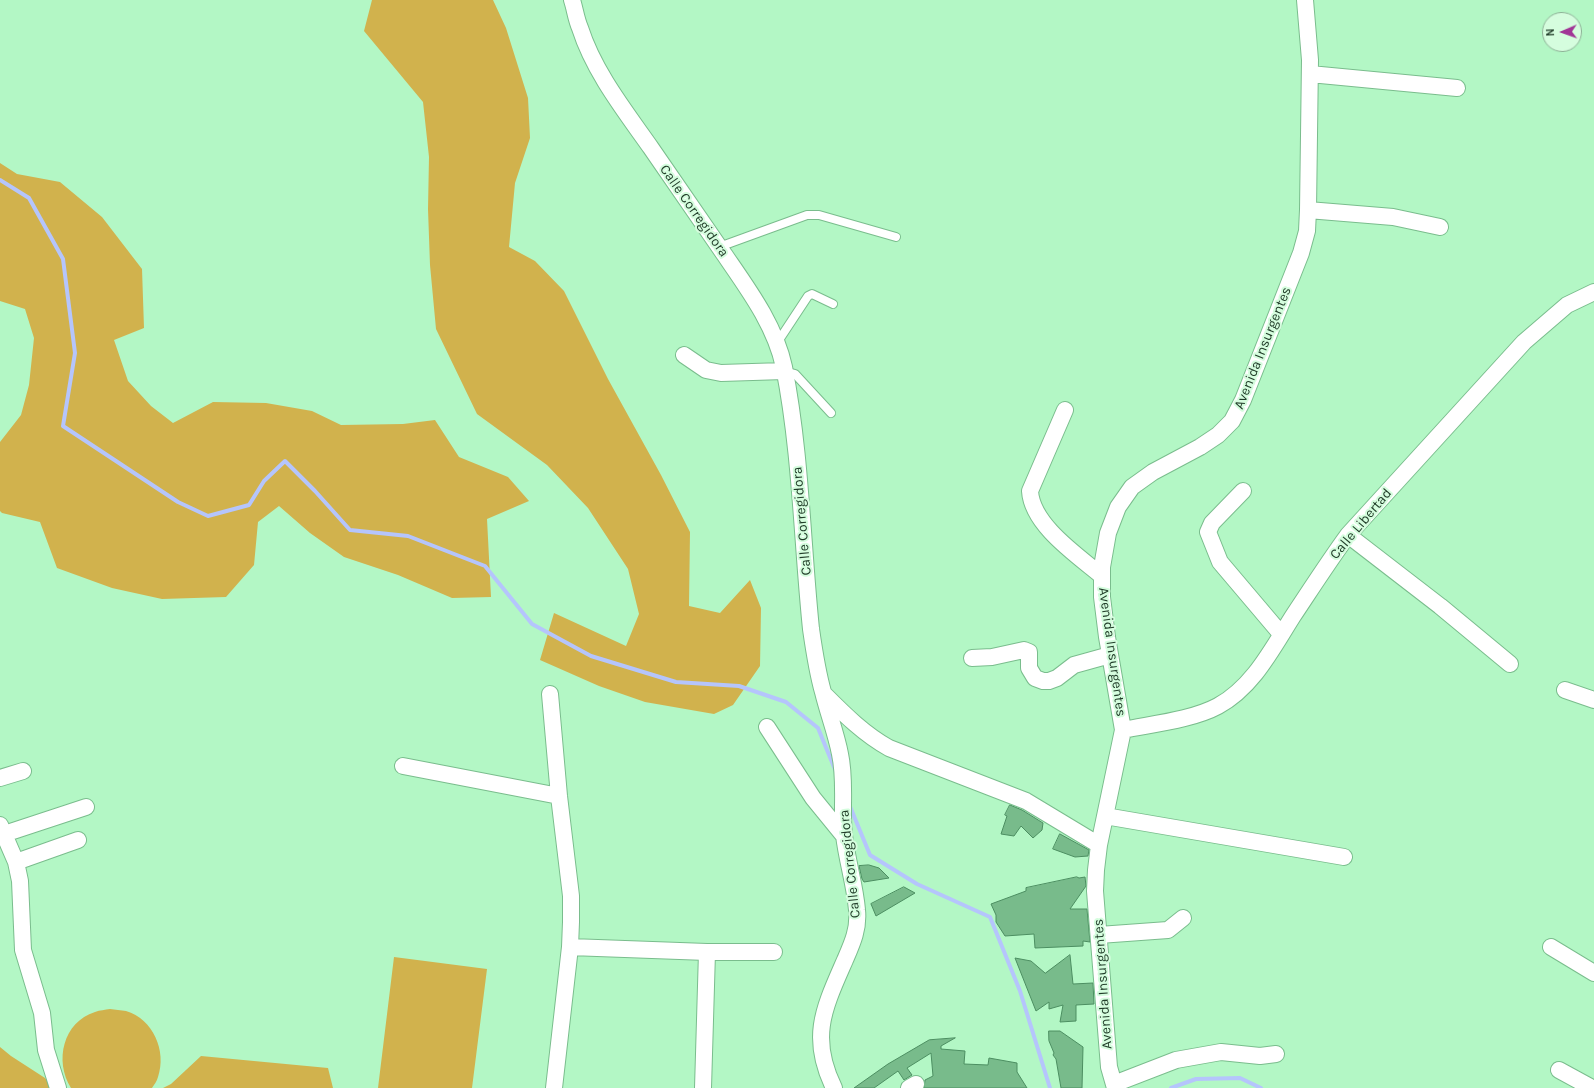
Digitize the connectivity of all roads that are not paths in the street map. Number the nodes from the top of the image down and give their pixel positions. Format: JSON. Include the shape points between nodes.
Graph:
{"nodes":[{"id":1,"x":572,"y":0,"type":"edge"},
{"id":2,"x":1305,"y":0,"type":"edge"},
{"id":3,"x":1310,"y":74,"type":"junction"},
{"id":4,"x":1457,"y":88,"type":"dead end"},
{"id":5,"x":1308,"y":210,"type":"junction"},
{"id":6,"x":1440,"y":227,"type":"dead end"},
{"id":7,"x":896,"y":237,"type":"dead end"},
{"id":8,"x":719,"y":247,"type":"junction"},
{"id":9,"x":1594,"y":292,"type":"edge"},
{"id":10,"x":833,"y":304,"type":"dead end"},
{"id":11,"x":776,"y":344,"type":"junction"},
{"id":12,"x":684,"y":356,"type":"dead end"},
{"id":13,"x":784,"y":370,"type":"junction"},
{"id":14,"x":1065,"y":410,"type":"dead end"},
{"id":15,"x":831,"y":414,"type":"dead end"},
{"id":16,"x":1243,"y":491,"type":"dead end"},
{"id":17,"x":1348,"y":535,"type":"junction"},
{"id":18,"x":1102,"y":576,"type":"junction"},
{"id":19,"x":1281,"y":634,"type":"junction"},
{"id":20,"x":1110,"y":655,"type":"junction"},
{"id":21,"x":972,"y":658,"type":"dead end"},
{"id":22,"x":1510,"y":664,"type":"dead end"},
{"id":23,"x":1565,"y":690,"type":"dead end"},
{"id":24,"x":823,"y":693,"type":"junction"},
{"id":25,"x":550,"y":694,"type":"dead end"},
{"id":26,"x":1594,"y":700,"type":"edge"},
{"id":27,"x":767,"y":727,"type":"dead end"},
{"id":28,"x":1123,"y":730,"type":"junction"},
{"id":29,"x":403,"y":766,"type":"dead end"},
{"id":30,"x":23,"y":771,"type":"dead end"},
{"id":31,"x":0,"y":778,"type":"edge"},
{"id":32,"x":559,"y":796,"type":"junction"},
{"id":33,"x":86,"y":807,"type":"dead end"},
{"id":34,"x":1105,"y":816,"type":"junction"},
{"id":35,"x":2,"y":830,"type":"edge"},
{"id":36,"x":844,"y":836,"type":"junction"},
{"id":37,"x":78,"y":840,"type":"dead end"},
{"id":38,"x":1099,"y":845,"type":"junction"},
{"id":39,"x":1344,"y":857,"type":"dead end"},
{"id":40,"x":16,"y":862,"type":"junction"},
{"id":41,"x":1183,"y":918,"type":"dead end"},
{"id":42,"x":1099,"y":935,"type":"junction"},
{"id":43,"x":570,"y":947,"type":"junction"},
{"id":44,"x":1551,"y":947,"type":"dead end"},
{"id":45,"x":707,"y":952,"type":"junction"},
{"id":46,"x":774,"y":952,"type":"dead end"},
{"id":47,"x":1594,"y":973,"type":"edge"},
{"id":48,"x":46,"y":1050,"type":"junction"},
{"id":49,"x":1276,"y":1054,"type":"dead end"},
{"id":50,"x":1560,"y":1070,"type":"dead end"},
{"id":51,"x":1114,"y":1086,"type":"edge"},
{"id":52,"x":49,"y":1088,"type":"edge"},
{"id":53,"x":58,"y":1088,"type":"edge"},
{"id":54,"x":554,"y":1088,"type":"edge"},
{"id":55,"x":703,"y":1088,"type":"edge"},
{"id":56,"x":834,"y":1088,"type":"edge"},
{"id":57,"x":1592,"y":1088,"type":"edge"}],
"edges":[{"from":1,"to":8,"type":"street","name":"Calle Corregidora","via":[[580,29],[597,68]]},
{"from":2,"to":3,"type":"street","name":"Avenida Insurgentes"},
{"from":3,"to":4,"type":"street"},
{"from":3,"to":5,"type":"street","name":"Avenida Insurgentes"},
{"from":5,"to":6,"type":"street","via":[[1393,217]]},
{"from":5,"to":18,"type":"street","name":"Avenida Insurgentes","via":[[1307,231],[1301,253],[1243,400],[1232,421],[1218,436],[1153,472],[1132,487],[1118,507],[1108,533]]},
{"from":7,"to":8,"type":"lane","via":[[819,215],[807,215]]},
{"from":8,"to":11,"type":"street","name":"Calle Corregidora","via":[[770,326]]},
{"from":9,"to":17,"type":"street","name":"Calle Libertad","via":[[1567,305],[1524,342]]},
{"from":10,"to":11,"type":"lane","via":[[812,294],[808,296]]},
{"from":11,"to":13,"type":"street","name":"Calle Corregidora"},
{"from":12,"to":13,"type":"street","via":[[706,370],[721,373]]},
{"from":13,"to":15,"type":"lane","via":[[795,374]]},
{"from":13,"to":24,"type":"street","name":"Calle Corregidora","via":[[794,439],[811,629]]},
{"from":14,"to":18,"type":"street","via":[[1030,491],[1030,502],[1051,534]]},
{"from":16,"to":19,"type":"street","via":[[1212,523],[1208,532],[1220,562]]},
{"from":17,"to":19,"type":"street","name":"Calle Libertad"},
{"from":17,"to":22,"type":"street"},
{"from":18,"to":20,"type":"street","name":"Avenida Insurgentes","via":[[1102,597]]},
{"from":19,"to":28,"type":"street","name":"Calle Libertad","via":[[1258,670],[1231,698],[1196,715]]},
{"from":20,"to":21,"type":"street","via":[[1074,665],[1049,681],[1035,678],[1029,668],[1029,652],[1024,650],[992,657]]},
{"from":20,"to":28,"type":"street","name":"Avenida Insurgentes"},
{"from":23,"to":26,"type":"street"},
{"from":24,"to":36,"type":"street","name":"Calle Corregidora","via":[[837,738],[844,779]]},
{"from":24,"to":38,"type":"street","via":[[860,729],[884,746],[1026,801]]},
{"from":25,"to":32,"type":"street"},
{"from":27,"to":36,"type":"street","via":[[813,798]]},
{"from":28,"to":34,"type":"street","name":"Avenida Insurgentes"},
{"from":29,"to":32,"type":"street"},
{"from":30,"to":31,"type":"street"},
{"from":32,"to":43,"type":"street","via":[[571,896]]},
{"from":33,"to":35,"type":"street"},
{"from":34,"to":38,"type":"street","name":"Avenida Insurgentes"},
{"from":34,"to":39,"type":"street"},
{"from":35,"to":40,"type":"street"},
{"from":36,"to":56,"type":"street","name":"Calle Corregidora","via":[[858,914],[856,934],[821,1021],[822,1056]]},
{"from":37,"to":40,"type":"street"},
{"from":38,"to":42,"type":"street","name":"Avenida Insurgentes","via":[[1095,891]]},
{"from":40,"to":48,"type":"street","via":[[20,881],[23,950],[42,1013]]},
{"from":41,"to":42,"type":"street","via":[[1168,930]]},
{"from":42,"to":51,"type":"street","name":"Avenida Insurgentes","via":[[1109,1067]]},
{"from":43,"to":45,"type":"street"},
{"from":43,"to":54,"type":"street"},
{"from":44,"to":47,"type":"street"},
{"from":45,"to":46,"type":"street"},
{"from":45,"to":55,"type":"street"},
{"from":48,"to":52,"type":"street","via":[[43,1070]]},
{"from":48,"to":53,"type":"street"},
{"from":49,"to":51,"type":"street","via":[[1260,1056],[1221,1052],[1176,1060]]},
{"from":50,"to":57,"type":"street"}]}
